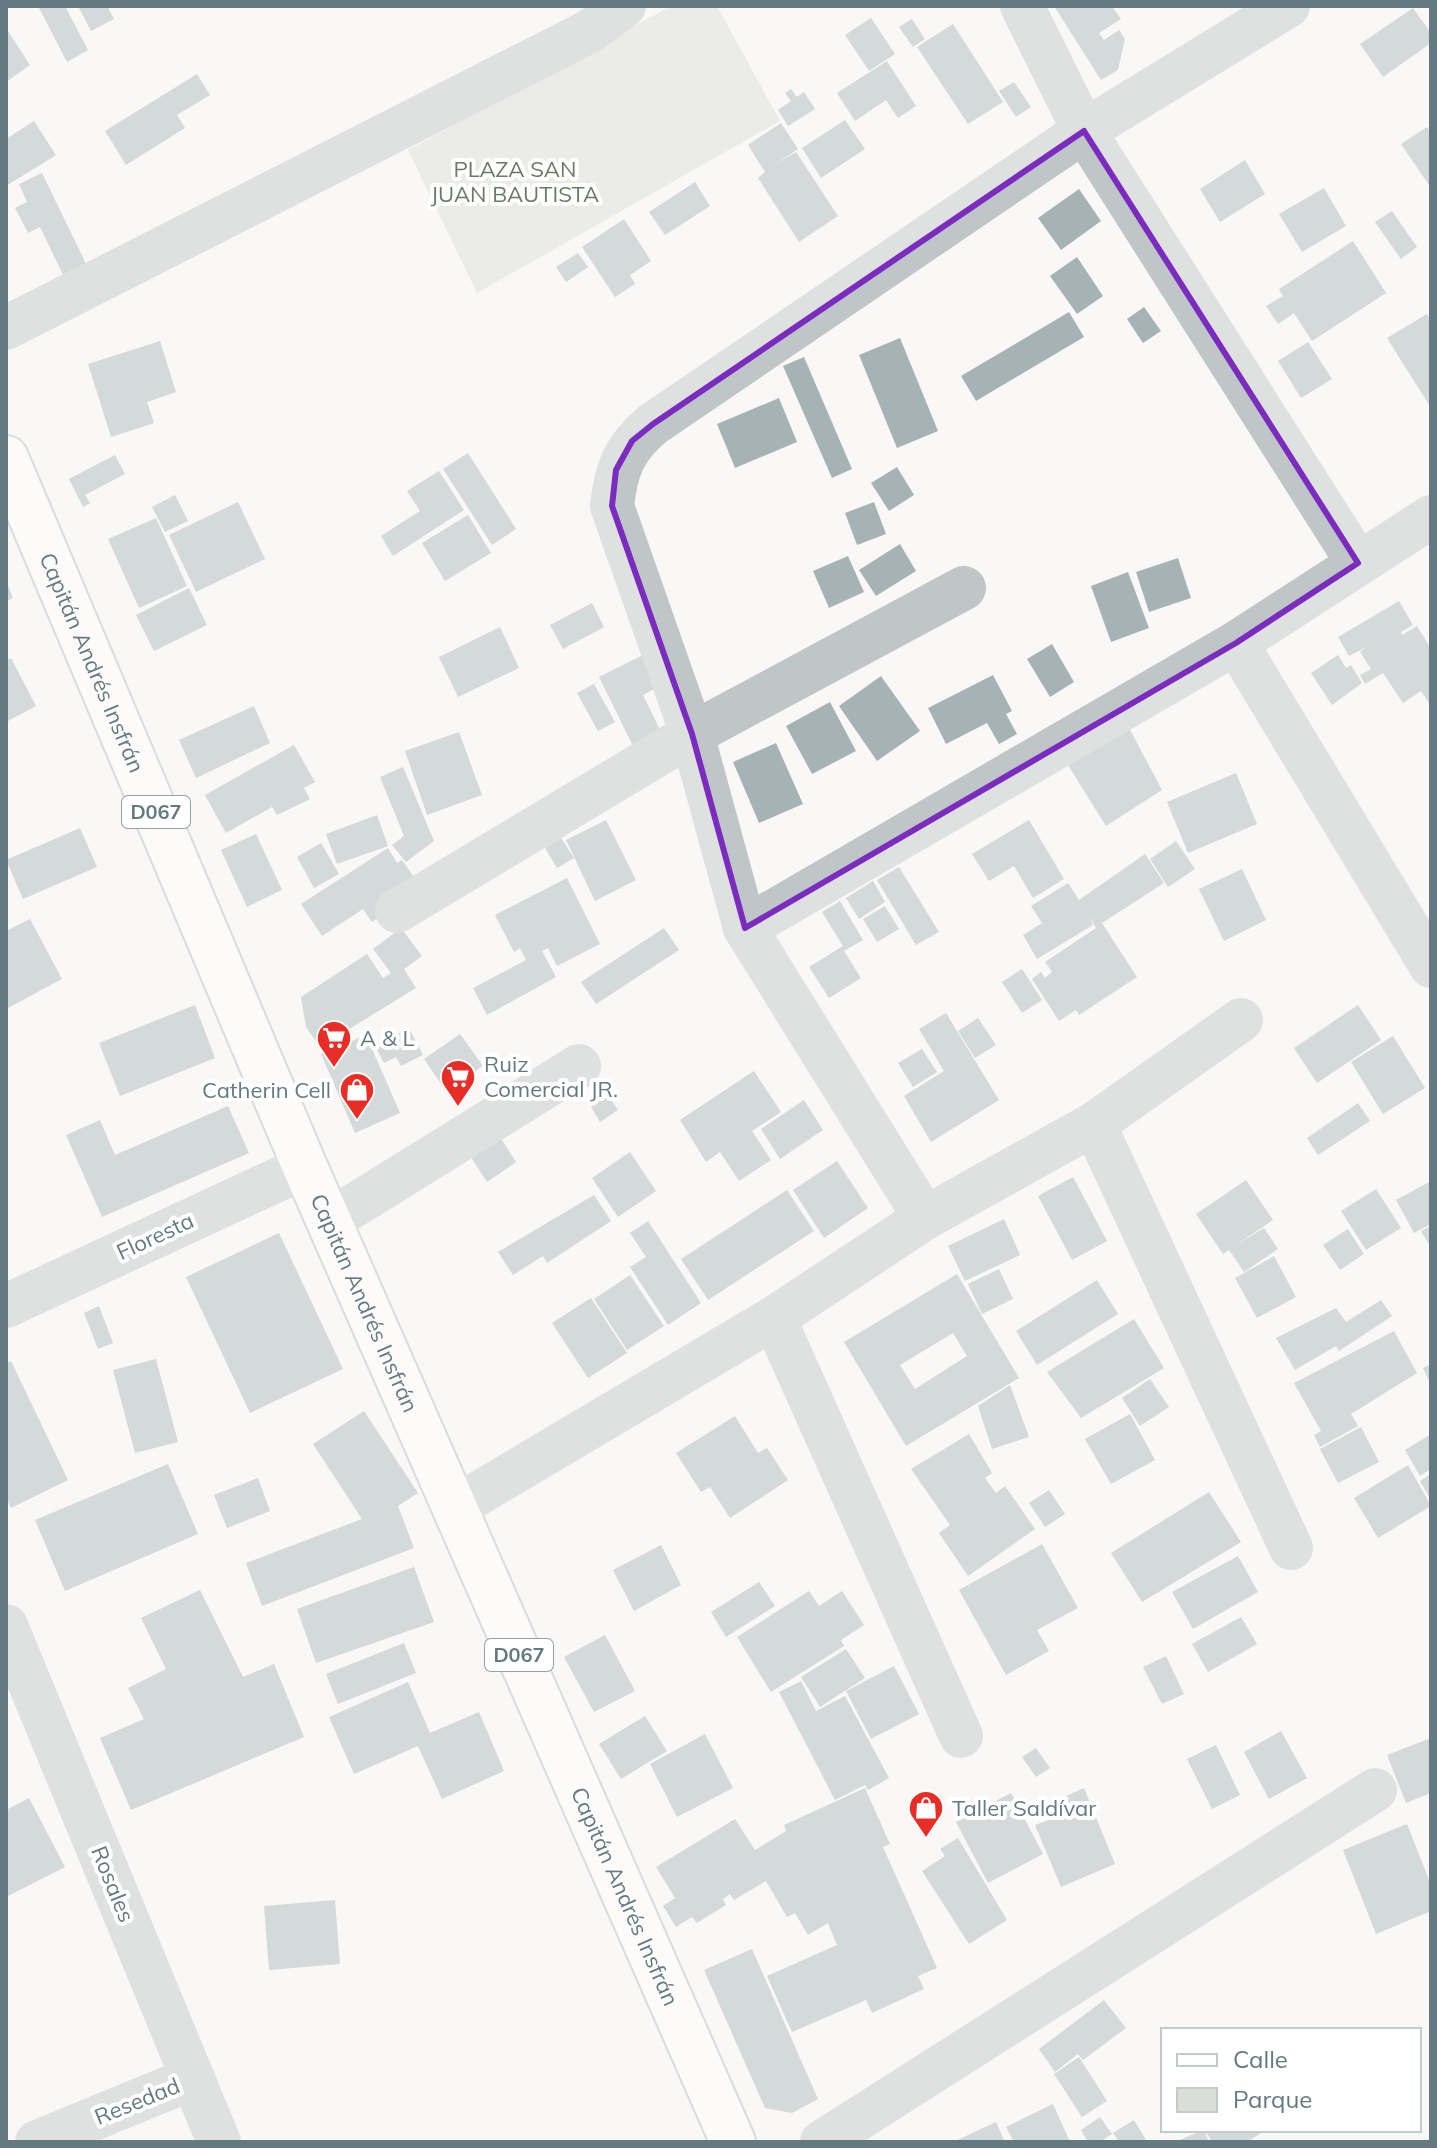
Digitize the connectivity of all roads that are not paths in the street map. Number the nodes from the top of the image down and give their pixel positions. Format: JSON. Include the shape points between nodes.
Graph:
{"nodes":[{"id":1,"x":624,"y":6,"type":"edge"},
{"id":2,"x":1022,"y":6,"type":"edge"},
{"id":3,"x":1288,"y":6,"type":"edge"},
{"id":4,"x":1084,"y":131,"type":"junction"},
{"id":5,"x":6,"y":328,"type":"edge"},
{"id":6,"x":6,"y":458,"type":"edge"},
{"id":7,"x":1431,"y":517,"type":"edge"},
{"id":8,"x":1358,"y":563,"type":"junction"},
{"id":9,"x":964,"y":588,"type":"dead end"},
{"id":10,"x":1236,"y":643,"type":"junction"},
{"id":11,"x":692,"y":734,"type":"junction"},
{"id":12,"x":397,"y":911,"type":"dead end"},
{"id":13,"x":745,"y":928,"type":"junction"},
{"id":14,"x":1431,"y":966,"type":"edge"},
{"id":15,"x":1241,"y":1020,"type":"dead end"},
{"id":16,"x":579,"y":1066,"type":"dead end"},
{"id":17,"x":1094,"y":1124,"type":"junction"},
{"id":18,"x":305,"y":1167,"type":"junction"},
{"id":19,"x":925,"y":1218,"type":"junction"},
{"id":20,"x":329,"y":1221,"type":"junction"},
{"id":21,"x":6,"y":1306,"type":"edge"},
{"id":22,"x":774,"y":1318,"type":"junction"},
{"id":23,"x":454,"y":1508,"type":"junction"},
{"id":24,"x":1291,"y":1548,"type":"dead end"},
{"id":25,"x":6,"y":1626,"type":"edge"},
{"id":26,"x":961,"y":1736,"type":"dead end"},
{"id":27,"x":1375,"y":1790,"type":"dead end"},
{"id":28,"x":193,"y":2078,"type":"junction"},
{"id":29,"x":37,"y":2142,"type":"edge"},
{"id":30,"x":219,"y":2142,"type":"edge"},
{"id":31,"x":733,"y":2142,"type":"edge"},
{"id":32,"x":822,"y":2142,"type":"edge"}],
"edges":[{"from":1,"to":5,"type":"street","via":[[590,31]]},
{"from":2,"to":4,"type":"street"},
{"from":3,"to":4,"type":"street"},
{"from":4,"to":8,"type":"street"},
{"from":4,"to":11,"type":"street","via":[[632,441],[616,470],[612,506]]},
{"from":6,"to":18,"type":"main road","name":"Capitán Andrés Insfrán","number":"D067"},
{"from":7,"to":8,"type":"street"},
{"from":8,"to":10,"type":"street"},
{"from":9,"to":11,"type":"street"},
{"from":10,"to":13,"type":"street"},
{"from":10,"to":14,"type":"street"},
{"from":11,"to":12,"type":"street"},
{"from":11,"to":13,"type":"street"},
{"from":13,"to":19,"type":"street"},
{"from":15,"to":17,"type":"street"},
{"from":16,"to":20,"type":"street"},
{"from":17,"to":19,"type":"street"},
{"from":17,"to":24,"type":"street"},
{"from":18,"to":20,"type":"main road","name":"Capitán Andrés Insfrán","number":"D067"},
{"from":18,"to":21,"type":"street","name":"Floresta"},
{"from":19,"to":22,"type":"street"},
{"from":20,"to":23,"type":"main road","name":"Capitán Andrés Insfrán","number":"D067"},
{"from":22,"to":23,"type":"street"},
{"from":22,"to":26,"type":"street"},
{"from":23,"to":31,"type":"main road","name":"Capitán Andrés Insfrán","number":"D067"},
{"from":25,"to":28,"type":"street","name":"Rosales"},
{"from":27,"to":32,"type":"street"},
{"from":28,"to":29,"type":"street","name":"Resedad"},
{"from":28,"to":30,"type":"street","name":"Rosales"}]}
